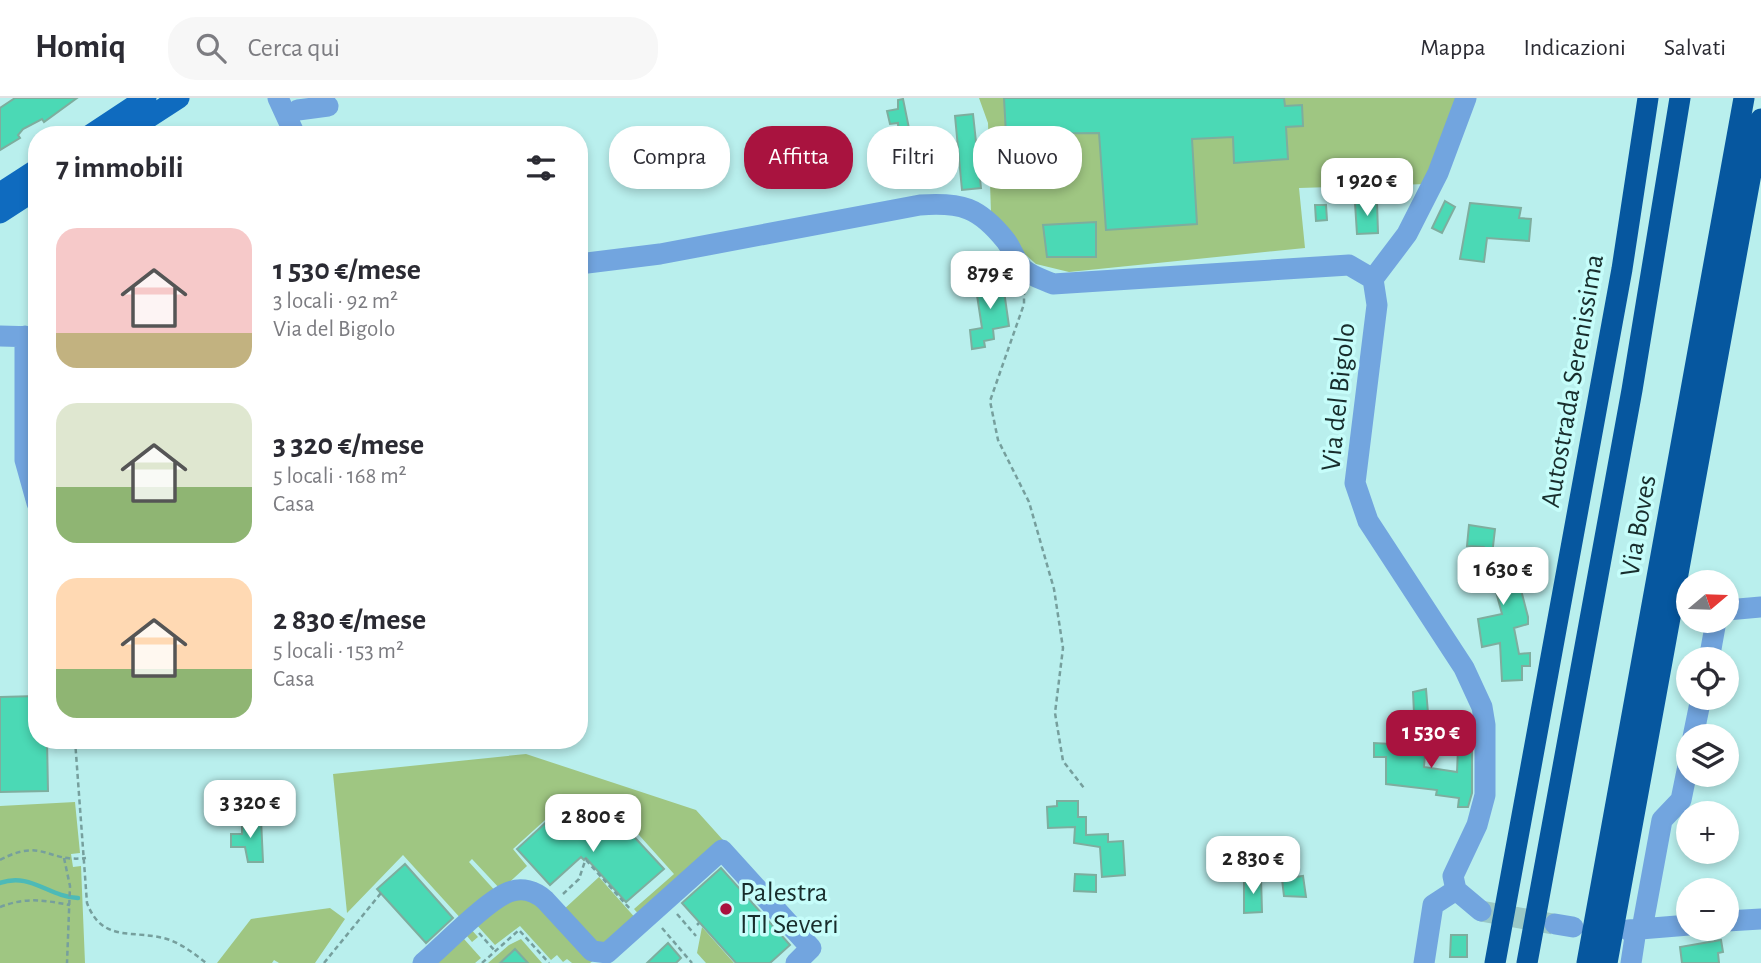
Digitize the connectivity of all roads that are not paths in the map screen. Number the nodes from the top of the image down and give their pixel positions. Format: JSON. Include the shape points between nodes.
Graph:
{"nodes":[{"id":1,"x":146,"y":98,"type":"edge"},
{"id":2,"x":179,"y":98,"type":"edge"},
{"id":3,"x":1466,"y":98,"type":"edge"},
{"id":4,"x":1648,"y":98,"type":"edge"},
{"id":5,"x":1680,"y":98,"type":"edge"},
{"id":6,"x":1744,"y":98,"type":"edge"},
{"id":7,"x":288,"y":103,"type":"edge"},
{"id":8,"x":328,"y":106,"type":"dead end"},
{"id":9,"x":1761,"y":119,"type":"edge"},
{"id":10,"x":104,"y":126,"type":"edge"},
{"id":11,"x":136,"y":126,"type":"edge"},
{"id":12,"x":294,"y":126,"type":"edge"},
{"id":13,"x":28,"y":175,"type":"edge"},
{"id":14,"x":0,"y":193,"type":"edge"},
{"id":15,"x":28,"y":196,"type":"edge"},
{"id":16,"x":0,"y":213,"type":"edge"},
{"id":17,"x":588,"y":263,"type":"edge"},
{"id":18,"x":1373,"y":279,"type":"junction"},
{"id":19,"x":0,"y":336,"type":"edge"},
{"id":20,"x":28,"y":337,"type":"edge"},
{"id":21,"x":28,"y":398,"type":"edge"},
{"id":22,"x":28,"y":470,"type":"edge"},
{"id":23,"x":1761,"y":607,"type":"edge"},
{"id":24,"x":1740,"y":609,"type":"edge"},
{"id":25,"x":1684,"y":787,"type":"edge"},
{"id":26,"x":1456,"y":890,"type":"junction"},
{"id":27,"x":1481,"y":911,"type":"tunnel mouth"},
{"id":28,"x":1761,"y":919,"type":"edge"},
{"id":29,"x":1739,"y":920,"type":"edge"},
{"id":30,"x":1676,"y":926,"type":"edge"},
{"id":31,"x":1635,"y":930,"type":"junction"},
{"id":32,"x":424,"y":963,"type":"edge"},
{"id":33,"x":796,"y":963,"type":"edge"},
{"id":34,"x":1424,"y":963,"type":"edge"},
{"id":35,"x":1495,"y":963,"type":"edge"},
{"id":36,"x":1527,"y":963,"type":"edge"},
{"id":37,"x":1587,"y":963,"type":"edge"},
{"id":38,"x":1608,"y":963,"type":"edge"},
{"id":39,"x":1631,"y":963,"type":"edge"}],
"edges":[{"from":1,"to":10,"type":"main road"},
{"from":2,"to":11,"type":"main road"},
{"from":3,"to":18,"type":"street","via":[[1438,173],[1407,234]]},
{"from":4,"to":35,"type":"highway","name":"Autostrada Serenissima","via":[[1622,269]]},
{"from":5,"to":36,"type":"highway","name":"Autostrada Serenissima"},
{"from":6,"to":37,"type":"highway","name":"Via Boves"},
{"from":7,"to":8,"type":"street"},
{"from":7,"to":12,"type":"street"},
{"from":9,"to":38,"type":"highway","name":"Via Boves"},
{"from":13,"to":14,"type":"main road"},
{"from":15,"to":16,"type":"main road"},
{"from":17,"to":18,"type":"street","via":[[950,203],[970,208],[986,220],[1007,242],[1023,269],[1053,284],[1349,265]]},
{"from":18,"to":26,"type":"street","name":"Via del Bigolo","via":[[1377,305],[1355,483],[1368,521],[1464,668],[1485,725],[1485,795],[1453,876]]},
{"from":19,"to":20,"type":"street"},
{"from":21,"to":22,"type":"street"},
{"from":23,"to":24,"type":"street"},
{"from":25,"to":31,"type":"street","via":[[1681,800],[1662,820]]},
{"from":26,"to":27,"type":"street"},
{"from":26,"to":34,"type":"street","via":[[1433,905]]},
{"from":28,"to":29,"type":"street"},
{"from":30,"to":31,"type":"street"},
{"from":31,"to":39,"type":"street"},
{"from":32,"to":33,"type":"street","via":[[510,892],[536,892],[592,951],[599,954],[617,948],[650,924],[665,901],[722,850],[811,948]]}]}
